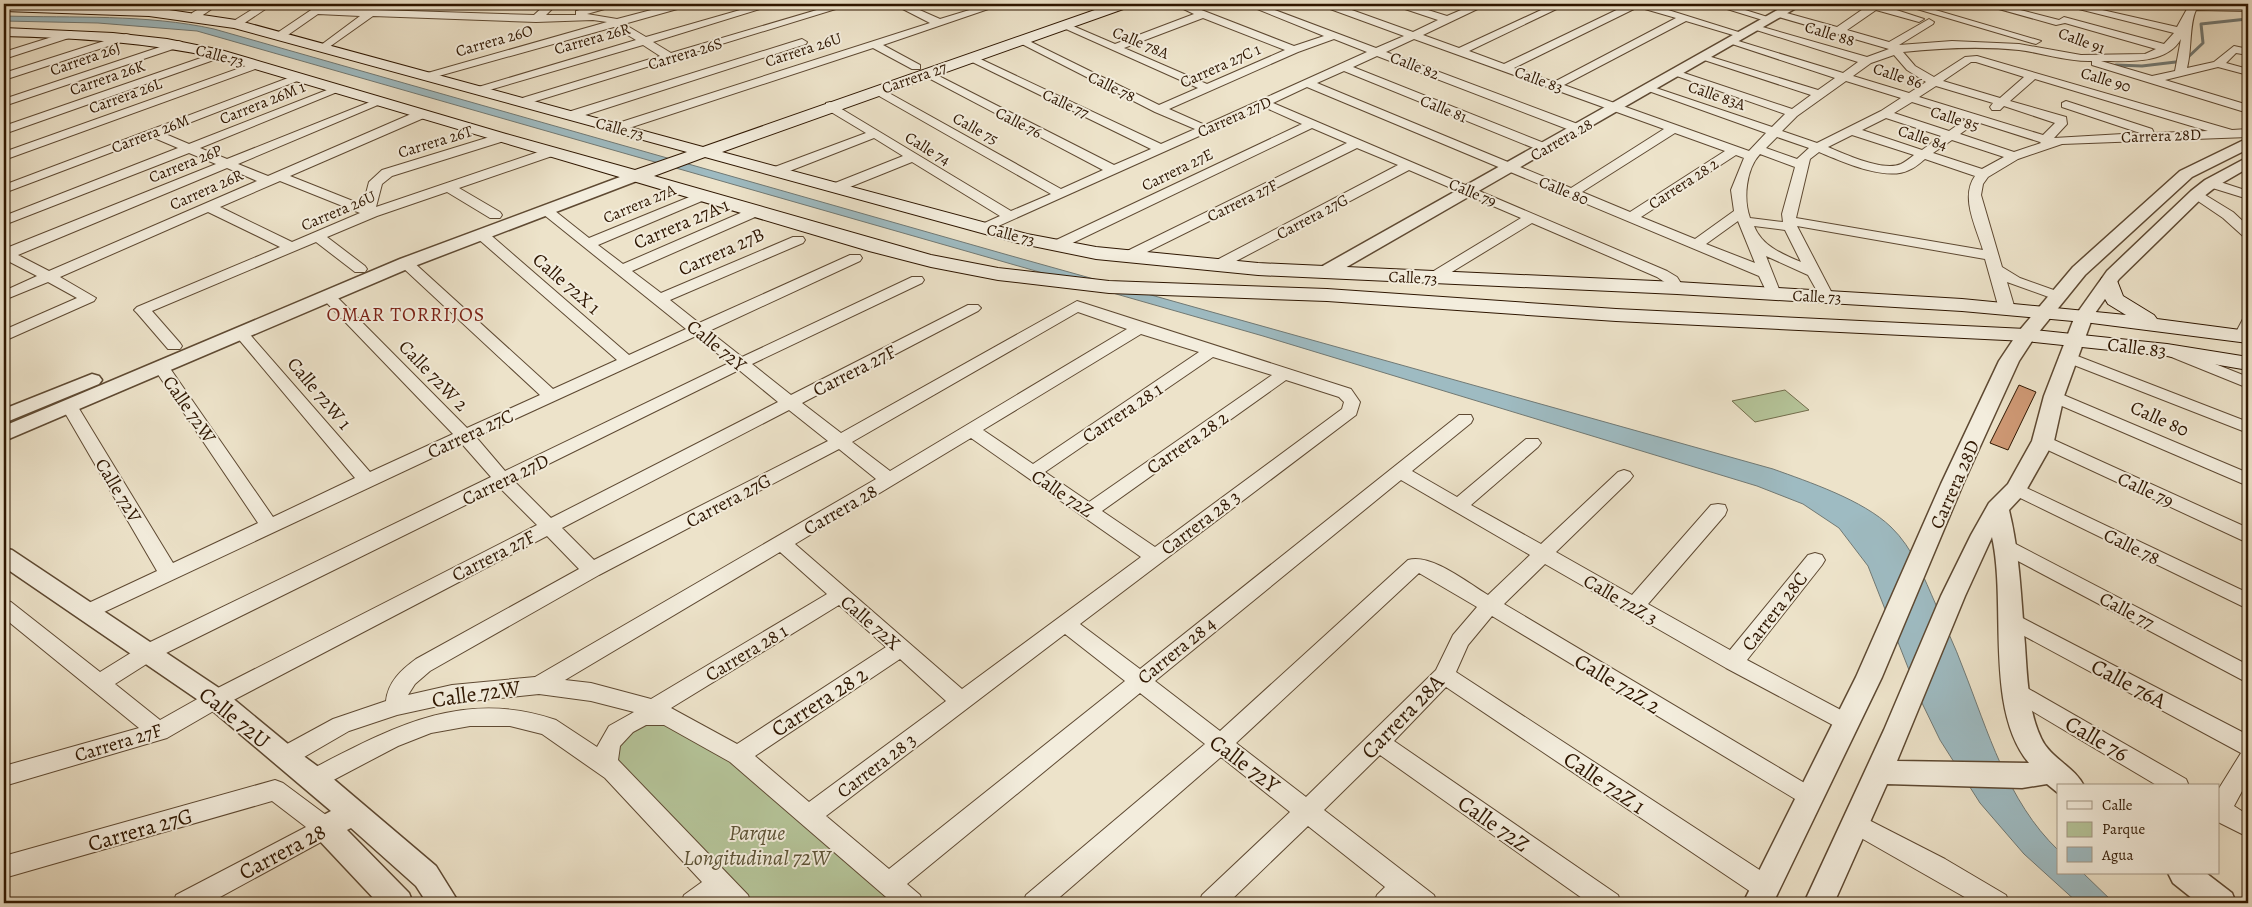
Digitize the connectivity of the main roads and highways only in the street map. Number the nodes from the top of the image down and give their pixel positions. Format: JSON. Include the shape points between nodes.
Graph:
{"nodes":[{"id":1,"x":1100,"y":4,"type":"edge"},
{"id":2,"x":1124,"y":4,"type":"edge"},
{"id":3,"x":39,"y":6,"type":"edge"},
{"id":4,"x":103,"y":6,"type":"edge"},
{"id":5,"x":154,"y":6,"type":"edge"},
{"id":6,"x":4,"y":8,"type":"edge"},
{"id":7,"x":6,"y":33,"type":"edge"},
{"id":8,"x":921,"y":70,"type":"junction"},
{"id":9,"x":686,"y":152,"type":"junction"},
{"id":10,"x":644,"y":169,"type":"junction"},
{"id":11,"x":1526,"y":282,"type":"junction"},
{"id":12,"x":2110,"y":282,"type":"road end"},
{"id":13,"x":1615,"y":286,"type":"junction"},
{"id":14,"x":1528,"y":308,"type":"junction"},
{"id":15,"x":2043,"y":312,"type":"joint"},
{"id":16,"x":1616,"y":315,"type":"junction"},
{"id":17,"x":2165,"y":326,"type":"junction"},
{"id":18,"x":2246,"y":332,"type":"edge"},
{"id":19,"x":2026,"y":335,"type":"joint"},
{"id":20,"x":2248,"y":364,"type":"edge"}],
"edges":[{"from":1,"to":8,"type":"main road","name":"Carrera 27"},
{"from":2,"to":8,"type":"main road","name":"Carrera 27","via":[[970,58]]},
{"from":3,"to":4,"type":"main road","name":"Calle 73"},
{"from":3,"to":6,"type":"main road","name":"Calle 73"},
{"from":4,"to":5,"type":"main road","name":"Calle 73"},
{"from":5,"to":9,"type":"main road","name":"Calle 73","via":[[281,35],[619,127]]},
{"from":7,"to":10,"type":"main road","name":"Calle 73","via":[[71,34],[178,44],[222,54],[617,170]]},
{"from":8,"to":9,"type":"main road","name":"Carrera 27"},
{"from":8,"to":9,"type":"main road","name":"Carrera 27","via":[[876,90]]},
{"from":9,"to":10,"type":"main road"},
{"from":9,"to":11,"type":"main road","name":"Calle 73","via":[[777,171],[1057,246],[1126,257],[1216,266]]},
{"from":10,"to":14,"type":"main road","name":"Calle 73","via":[[704,194],[910,257],[1022,277],[1109,287],[1327,295]]},
{"from":11,"to":13,"type":"main road","name":"Calle 73"},
{"from":11,"to":14,"type":"main road","via":[[1542,289],[1547,299],[1539,307]]},
{"from":12,"to":17,"type":"main road","via":[[2110,293],[2124,307]]},
{"from":13,"to":15,"type":"main road","name":"Calle 73"},
{"from":13,"to":16,"type":"main road","via":[[1596,288],[1588,296],[1595,308]]},
{"from":14,"to":16,"type":"main road","name":"Calle 73"},
{"from":15,"to":17,"type":"main road","name":"Calle 83"},
{"from":16,"to":19,"type":"main road","name":"Calle 73"},
{"from":17,"to":18,"type":"main road","name":"Calle 83"},
{"from":19,"to":20,"type":"main road","name":"Calle 83","via":[[2071,348],[2167,350]]}]}
